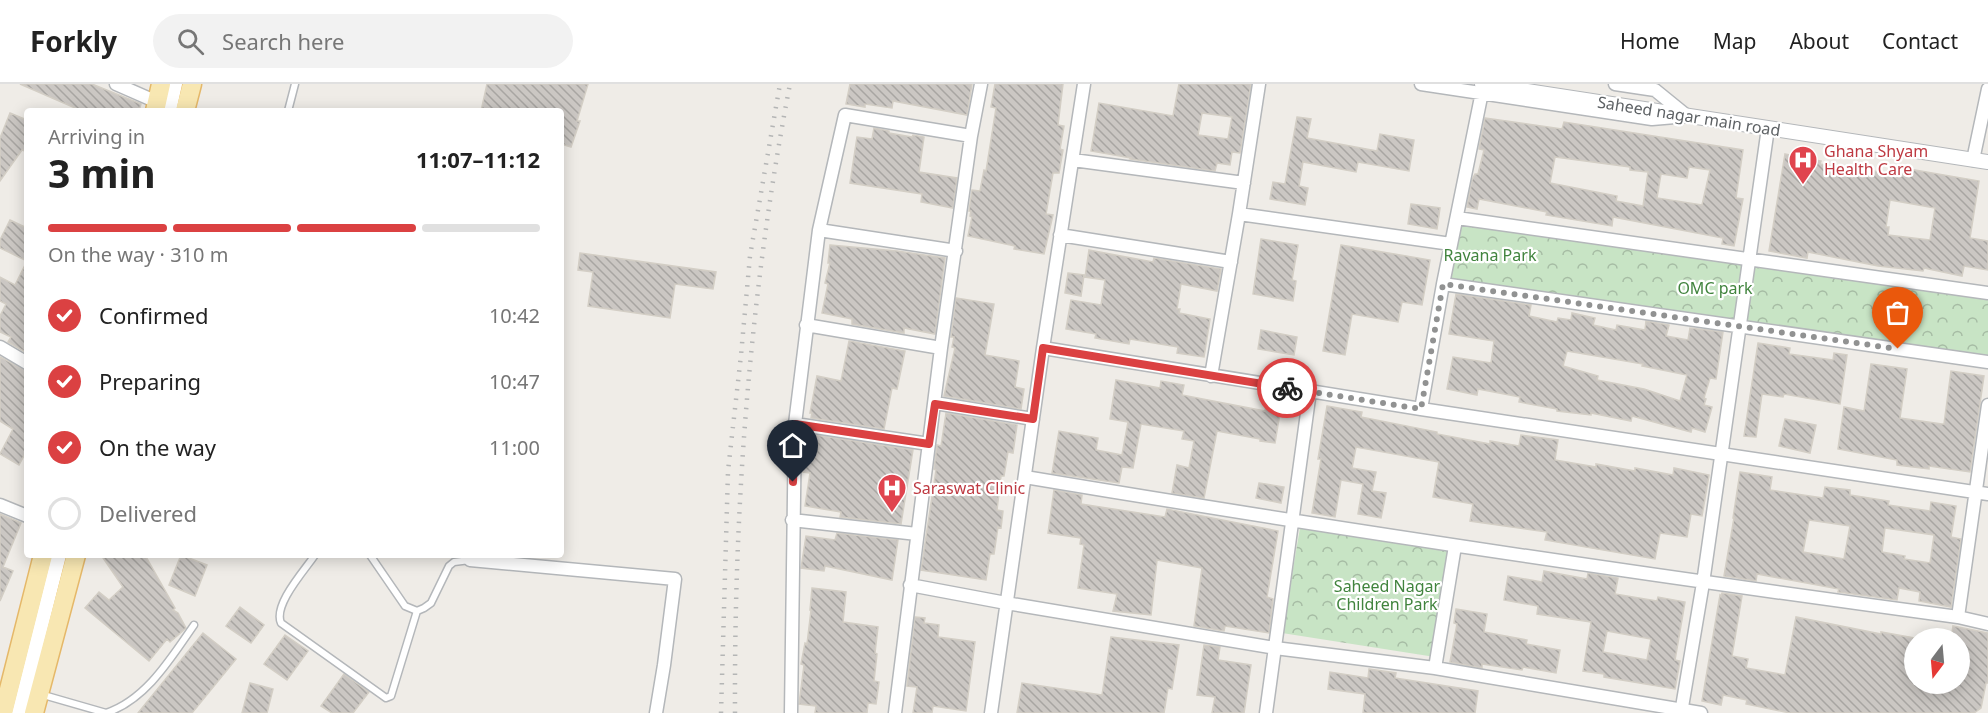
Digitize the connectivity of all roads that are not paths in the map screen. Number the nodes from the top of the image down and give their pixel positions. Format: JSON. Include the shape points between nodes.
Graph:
{"nodes":[{"id":1,"x":116,"y":84,"type":"edge"},
{"id":2,"x":176,"y":84,"type":"edge"},
{"id":3,"x":192,"y":84,"type":"edge"},
{"id":4,"x":295,"y":84,"type":"edge"},
{"id":5,"x":981,"y":84,"type":"edge"},
{"id":6,"x":1084,"y":84,"type":"edge"},
{"id":7,"x":1259,"y":84,"type":"edge"},
{"id":8,"x":1421,"y":84,"type":"edge"},
{"id":9,"x":1615,"y":84,"type":"edge"},
{"id":10,"x":1482,"y":88,"type":"edge"},
{"id":11,"x":1988,"y":89,"type":"edge"},
{"id":12,"x":160,"y":102,"type":"edge"},
{"id":13,"x":186,"y":108,"type":"edge"},
{"id":14,"x":289,"y":108,"type":"edge"},
{"id":15,"x":1687,"y":116,"type":"junction"},
{"id":16,"x":1768,"y":128,"type":"junction"},
{"id":17,"x":972,"y":136,"type":"junction"},
{"id":18,"x":1073,"y":160,"type":"junction"},
{"id":19,"x":1973,"y":160,"type":"junction"},
{"id":20,"x":1988,"y":162,"type":"edge"},
{"id":21,"x":1244,"y":183,"type":"junction"},
{"id":22,"x":1239,"y":214,"type":"junction"},
{"id":23,"x":1457,"y":218,"type":"junction"},
{"id":24,"x":819,"y":230,"type":"junction"},
{"id":25,"x":1060,"y":235,"type":"junction"},
{"id":26,"x":1451,"y":244,"type":"junction"},
{"id":27,"x":956,"y":251,"type":"junction"},
{"id":28,"x":1749,"y":258,"type":"junction"},
{"id":29,"x":1231,"y":262,"type":"junction"},
{"id":30,"x":1443,"y":284,"type":"junction"},
{"id":31,"x":1988,"y":293,"type":"edge"},
{"id":32,"x":806,"y":325,"type":"junction"},
{"id":33,"x":1740,"y":326,"type":"junction"},
{"id":34,"x":0,"y":347,"type":"edge"},
{"id":35,"x":941,"y":348,"type":"junction"},
{"id":36,"x":1043,"y":348,"type":"junction"},
{"id":37,"x":24,"y":361,"type":"edge"},
{"id":38,"x":1988,"y":362,"type":"edge"},
{"id":39,"x":1211,"y":376,"type":"junction"},
{"id":40,"x":1310,"y":391,"type":"junction"},
{"id":41,"x":935,"y":404,"type":"junction"},
{"id":42,"x":1988,"y":405,"type":"edge"},
{"id":43,"x":1421,"y":409,"type":"junction"},
{"id":44,"x":1033,"y":419,"type":"junction"},
{"id":45,"x":795,"y":424,"type":"junction"},
{"id":46,"x":929,"y":444,"type":"junction"},
{"id":47,"x":1722,"y":453,"type":"junction"},
{"id":48,"x":1025,"y":477,"type":"junction"},
{"id":49,"x":1982,"y":493,"type":"edge"},
{"id":50,"x":0,"y":505,"type":"edge"},
{"id":51,"x":24,"y":515,"type":"edge"},
{"id":52,"x":792,"y":520,"type":"junction"},
{"id":53,"x":1293,"y":522,"type":"junction"},
{"id":54,"x":917,"y":534,"type":"junction"},
{"id":55,"x":1455,"y":546,"type":"junction"},
{"id":56,"x":42,"y":558,"type":"edge"},
{"id":57,"x":57,"y":558,"type":"edge"},
{"id":58,"x":75,"y":558,"type":"edge"},
{"id":59,"x":313,"y":558,"type":"edge"},
{"id":60,"x":372,"y":558,"type":"edge"},
{"id":61,"x":470,"y":560,"type":"joint"},
{"id":62,"x":1703,"y":583,"type":"junction"},
{"id":63,"x":910,"y":585,"type":"junction"},
{"id":64,"x":1006,"y":603,"type":"junction"},
{"id":65,"x":417,"y":611,"type":"junction"},
{"id":66,"x":1958,"y":617,"type":"junction"},
{"id":67,"x":1988,"y":624,"type":"edge"},
{"id":68,"x":194,"y":625,"type":"dead end"},
{"id":69,"x":1275,"y":648,"type":"junction"},
{"id":70,"x":1436,"y":668,"type":"junction"},
{"id":71,"x":5,"y":679,"type":"edge"},
{"id":72,"x":39,"y":694,"type":"junction"},
{"id":73,"x":1681,"y":712,"type":"edge"},
{"id":74,"x":3,"y":713,"type":"edge"},
{"id":75,"x":19,"y":713,"type":"edge"},
{"id":76,"x":34,"y":713,"type":"edge"},
{"id":77,"x":106,"y":713,"type":"edge"},
{"id":78,"x":656,"y":713,"type":"edge"},
{"id":79,"x":791,"y":713,"type":"edge"},
{"id":80,"x":895,"y":713,"type":"edge"},
{"id":81,"x":991,"y":713,"type":"edge"},
{"id":82,"x":1266,"y":713,"type":"edge"},
{"id":83,"x":1701,"y":713,"type":"edge"}],
"edges":[{"from":1,"to":12,"type":"street"},
{"from":2,"to":12,"type":"street"},
{"from":3,"to":13,"type":"main road"},
{"from":4,"to":14,"type":"lane"},
{"from":5,"to":17,"type":"street"},
{"from":6,"to":18,"type":"street"},
{"from":7,"to":21,"type":"street"},
{"from":8,"to":10,"type":"street"},
{"from":9,"to":15,"type":"street","via":[[1655,90]]},
{"from":10,"to":15,"type":"street","name":"Saheed nagar main road"},
{"from":10,"to":15,"type":"street","via":[[1652,119]]},
{"from":10,"to":23,"type":"street"},
{"from":11,"to":19,"type":"street"},
{"from":15,"to":16,"type":"street","name":"Saheed nagar main road"},
{"from":16,"to":19,"type":"street","name":"Saheed nagar main road"},
{"from":16,"to":28,"type":"street"},
{"from":17,"to":24,"type":"street","via":[[845,115]]},
{"from":17,"to":27,"type":"street"},
{"from":18,"to":21,"type":"street"},
{"from":18,"to":25,"type":"street"},
{"from":19,"to":20,"type":"street","name":"Saheed nagar main road"},
{"from":21,"to":22,"type":"street"},
{"from":22,"to":26,"type":"street"},
{"from":22,"to":29,"type":"street"},
{"from":23,"to":26,"type":"street"},
{"from":23,"to":28,"type":"street"},
{"from":24,"to":27,"type":"street"},
{"from":24,"to":32,"type":"street"},
{"from":25,"to":29,"type":"street"},
{"from":25,"to":36,"type":"street"},
{"from":26,"to":30,"type":"street"},
{"from":27,"to":35,"type":"street"},
{"from":28,"to":31,"type":"street"},
{"from":28,"to":33,"type":"street"},
{"from":29,"to":39,"type":"street"},
{"from":30,"to":33,"type":"street"},
{"from":30,"to":43,"type":"street"},
{"from":32,"to":35,"type":"street"},
{"from":32,"to":45,"type":"street"},
{"from":33,"to":38,"type":"street"},
{"from":33,"to":47,"type":"street"},
{"from":34,"to":37,"type":"street"},
{"from":35,"to":41,"type":"street"},
{"from":36,"to":39,"type":"street"},
{"from":36,"to":44,"type":"street"},
{"from":39,"to":40,"type":"street"},
{"from":40,"to":43,"type":"street"},
{"from":40,"to":53,"type":"street"},
{"from":41,"to":44,"type":"street"},
{"from":41,"to":46,"type":"street"},
{"from":42,"to":49,"type":"street"},
{"from":43,"to":47,"type":"street"},
{"from":44,"to":48,"type":"street"},
{"from":45,"to":46,"type":"street"},
{"from":45,"to":52,"type":"street"},
{"from":46,"to":54,"type":"street"},
{"from":47,"to":49,"type":"street"},
{"from":47,"to":62,"type":"street"},
{"from":48,"to":53,"type":"street"},
{"from":48,"to":64,"type":"street"},
{"from":49,"to":66,"type":"street"},
{"from":50,"to":51,"type":"street"},
{"from":52,"to":54,"type":"street"},
{"from":52,"to":79,"type":"street"},
{"from":53,"to":55,"type":"street"},
{"from":53,"to":69,"type":"street"},
{"from":54,"to":63,"type":"street"},
{"from":55,"to":62,"type":"street"},
{"from":55,"to":70,"type":"street"},
{"from":56,"to":71,"type":"main road"},
{"from":57,"to":75,"type":"street"},
{"from":58,"to":72,"type":"main road"},
{"from":59,"to":65,"type":"lane","via":[[283,602],[281,623],[386,698],[390,696]]},
{"from":60,"to":65,"type":"lane","via":[[405,606]]},
{"from":61,"to":65,"type":"lane","via":[[449,566],[431,603]]},
{"from":61,"to":78,"type":"street","via":[[675,579]]},
{"from":62,"to":66,"type":"street"},
{"from":62,"to":73,"type":"street"},
{"from":63,"to":64,"type":"street"},
{"from":63,"to":80,"type":"street"},
{"from":64,"to":69,"type":"street"},
{"from":64,"to":81,"type":"street"},
{"from":66,"to":67,"type":"street"},
{"from":68,"to":77,"type":"lane","via":[[145,688],[119,709]]},
{"from":69,"to":70,"type":"street"},
{"from":69,"to":82,"type":"street"},
{"from":70,"to":73,"type":"street"},
{"from":71,"to":74,"type":"main road"},
{"from":72,"to":76,"type":"main road"},
{"from":72,"to":77,"type":"lane"},
{"from":73,"to":83,"type":"street"}]}
